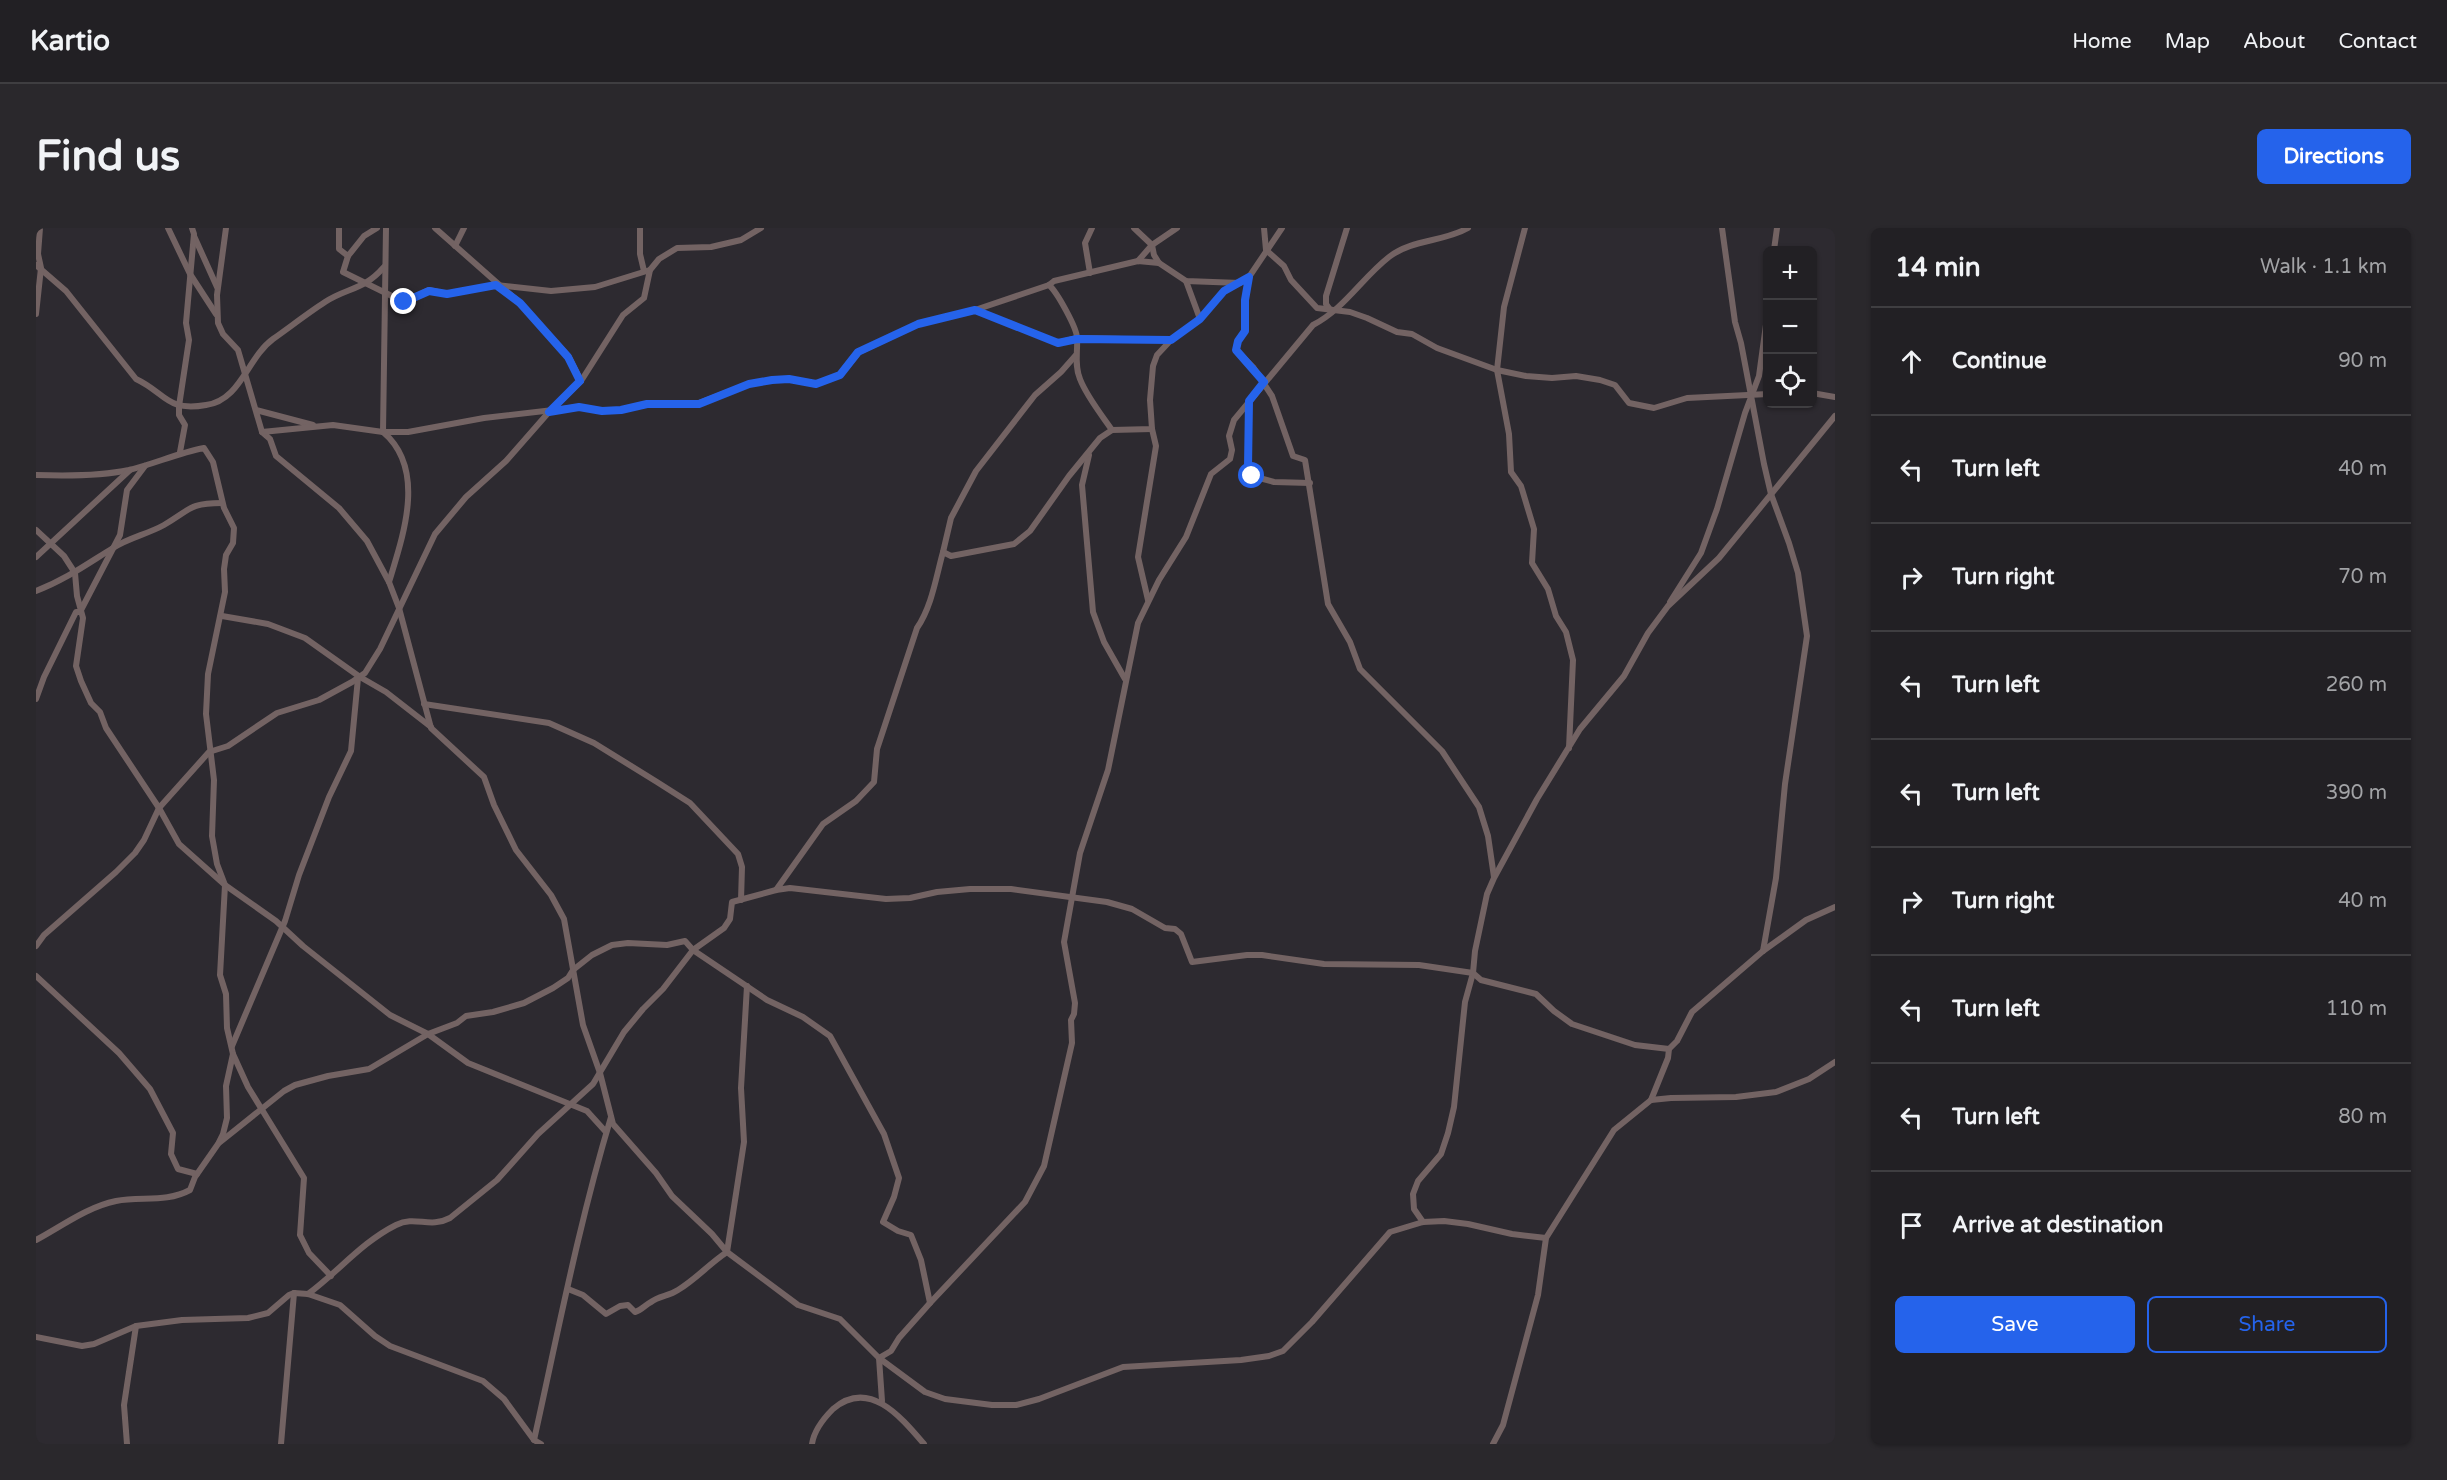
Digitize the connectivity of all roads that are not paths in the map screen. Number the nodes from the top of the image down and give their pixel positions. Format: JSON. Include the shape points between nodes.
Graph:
{"nodes":[{"id":1,"x":40,"y":228,"type":"edge"},
{"id":2,"x":168,"y":228,"type":"edge"},
{"id":3,"x":226,"y":228,"type":"edge"},
{"id":4,"x":339,"y":228,"type":"edge"},
{"id":5,"x":377,"y":228,"type":"edge"},
{"id":6,"x":386,"y":228,"type":"edge"},
{"id":7,"x":435,"y":228,"type":"edge"},
{"id":8,"x":465,"y":228,"type":"edge"},
{"id":9,"x":640,"y":228,"type":"edge"},
{"id":10,"x":761,"y":228,"type":"edge"},
{"id":11,"x":1092,"y":228,"type":"edge"},
{"id":12,"x":1134,"y":228,"type":"edge"},
{"id":13,"x":1177,"y":228,"type":"edge"},
{"id":14,"x":1264,"y":228,"type":"edge"},
{"id":15,"x":1282,"y":228,"type":"edge"},
{"id":16,"x":1347,"y":228,"type":"edge"},
{"id":17,"x":1468,"y":228,"type":"edge"},
{"id":18,"x":1525,"y":228,"type":"edge"},
{"id":19,"x":1722,"y":228,"type":"edge"},
{"id":20,"x":1777,"y":228,"type":"edge"},
{"id":21,"x":193,"y":231,"type":"edge"},
{"id":22,"x":1152,"y":245,"type":"junction"},
{"id":23,"x":455,"y":246,"type":"junction"},
{"id":24,"x":1775,"y":246,"type":"edge"},
{"id":25,"x":1266,"y":250,"type":"junction"},
{"id":26,"x":348,"y":256,"type":"junction"},
{"id":27,"x":1138,"y":261,"type":"junction"},
{"id":28,"x":1160,"y":263,"type":"junction"},
{"id":29,"x":39,"y":267,"type":"edge"},
{"id":30,"x":384,"y":267,"type":"junction"},
{"id":31,"x":647,"y":270,"type":"junction"},
{"id":32,"x":1090,"y":273,"type":"junction"},
{"id":33,"x":190,"y":274,"type":"junction"},
{"id":34,"x":1249,"y":277,"type":"junction"},
{"id":35,"x":1186,"y":280,"type":"junction"},
{"id":36,"x":1241,"y":283,"type":"junction"},
{"id":37,"x":366,"y":284,"type":"junction"},
{"id":38,"x":496,"y":285,"type":"junction"},
{"id":39,"x":1049,"y":285,"type":"junction"},
{"id":40,"x":218,"y":288,"type":"junction"},
{"id":41,"x":386,"y":294,"type":"junction"},
{"id":42,"x":975,"y":310,"type":"junction"},
{"id":43,"x":1332,"y":311,"type":"junction"},
{"id":44,"x":36,"y":314,"type":"edge"},
{"id":45,"x":218,"y":317,"type":"junction"},
{"id":46,"x":1200,"y":319,"type":"junction"},
{"id":47,"x":1077,"y":339,"type":"junction"},
{"id":48,"x":1171,"y":340,"type":"junction"},
{"id":49,"x":1763,"y":343,"type":"edge"},
{"id":50,"x":1076,"y":355,"type":"junction"},
{"id":51,"x":1497,"y":370,"type":"junction"},
{"id":52,"x":244,"y":373,"type":"junction"},
{"id":53,"x":580,"y":381,"type":"junction"},
{"id":54,"x":1264,"y":382,"type":"junction"},
{"id":55,"x":1763,"y":394,"type":"edge"},
{"id":56,"x":1817,"y":394,"type":"edge"},
{"id":57,"x":1752,"y":395,"type":"junction"},
{"id":58,"x":1835,"y":397,"type":"edge"},
{"id":59,"x":1249,"y":401,"type":"junction"},
{"id":60,"x":179,"y":406,"type":"junction"},
{"id":61,"x":256,"y":410,"type":"junction"},
{"id":62,"x":549,"y":412,"type":"junction"},
{"id":63,"x":1835,"y":416,"type":"edge"},
{"id":64,"x":319,"y":427,"type":"junction"},
{"id":65,"x":1152,"y":429,"type":"junction"},
{"id":66,"x":1112,"y":430,"type":"junction"},
{"id":67,"x":262,"y":432,"type":"junction"},
{"id":68,"x":383,"y":432,"type":"junction"},
{"id":69,"x":1090,"y":451,"type":"junction"},
{"id":70,"x":180,"y":452,"type":"junction"},
{"id":71,"x":147,"y":464,"type":"junction"},
{"id":72,"x":131,"y":469,"type":"junction"},
{"id":73,"x":36,"y":475,"type":"edge"},
{"id":74,"x":1310,"y":483,"type":"junction"},
{"id":75,"x":1771,"y":494,"type":"junction"},
{"id":76,"x":222,"y":503,"type":"junction"},
{"id":77,"x":36,"y":530,"type":"edge"},
{"id":78,"x":49,"y":543,"type":"junction"},
{"id":79,"x":114,"y":547,"type":"junction"},
{"id":80,"x":944,"y":552,"type":"junction"},
{"id":81,"x":36,"y":557,"type":"edge"},
{"id":82,"x":75,"y":573,"type":"junction"},
{"id":83,"x":389,"y":582,"type":"junction"},
{"id":84,"x":36,"y":591,"type":"edge"},
{"id":85,"x":1149,"y":600,"type":"junction"},
{"id":86,"x":1668,"y":606,"type":"junction"},
{"id":87,"x":399,"y":608,"type":"junction"},
{"id":88,"x":80,"y":612,"type":"junction"},
{"id":89,"x":222,"y":616,"type":"junction"},
{"id":90,"x":359,"y":677,"type":"junction"},
{"id":91,"x":1125,"y":679,"type":"junction"},
{"id":92,"x":36,"y":699,"type":"edge"},
{"id":93,"x":424,"y":705,"type":"junction"},
{"id":94,"x":431,"y":728,"type":"junction"},
{"id":95,"x":1569,"y":748,"type":"junction"},
{"id":96,"x":209,"y":752,"type":"junction"},
{"id":97,"x":159,"y":808,"type":"junction"},
{"id":98,"x":1494,"y":878,"type":"junction"},
{"id":99,"x":225,"y":885,"type":"junction"},
{"id":100,"x":776,"y":890,"type":"junction"},
{"id":101,"x":1073,"y":897,"type":"junction"},
{"id":102,"x":741,"y":900,"type":"junction"},
{"id":103,"x":1835,"y":907,"type":"edge"},
{"id":104,"x":282,"y":926,"type":"junction"},
{"id":105,"x":36,"y":946,"type":"edge"},
{"id":106,"x":693,"y":950,"type":"junction"},
{"id":107,"x":1763,"y":951,"type":"junction"},
{"id":108,"x":573,"y":970,"type":"junction"},
{"id":109,"x":1473,"y":973,"type":"junction"},
{"id":110,"x":36,"y":976,"type":"edge"},
{"id":111,"x":747,"y":986,"type":"junction"},
{"id":112,"x":428,"y":1034,"type":"junction"},
{"id":113,"x":232,"y":1046,"type":"junction"},
{"id":114,"x":1669,"y":1049,"type":"junction"},
{"id":115,"x":233,"y":1053,"type":"junction"},
{"id":116,"x":1835,"y":1062,"type":"edge"},
{"id":117,"x":600,"y":1073,"type":"junction"},
{"id":118,"x":1651,"y":1100,"type":"junction"},
{"id":119,"x":572,"y":1103,"type":"junction"},
{"id":120,"x":263,"y":1109,"type":"junction"},
{"id":121,"x":610,"y":1117,"type":"junction"},
{"id":122,"x":606,"y":1132,"type":"junction"},
{"id":123,"x":218,"y":1144,"type":"junction"},
{"id":124,"x":197,"y":1174,"type":"junction"},
{"id":125,"x":1423,"y":1222,"type":"junction"},
{"id":126,"x":1546,"y":1238,"type":"junction"},
{"id":127,"x":36,"y":1240,"type":"edge"},
{"id":128,"x":727,"y":1252,"type":"junction"},
{"id":129,"x":331,"y":1276,"type":"junction"},
{"id":130,"x":567,"y":1289,"type":"junction"},
{"id":131,"x":294,"y":1293,"type":"junction"},
{"id":132,"x":308,"y":1294,"type":"junction"},
{"id":133,"x":930,"y":1303,"type":"junction"},
{"id":134,"x":136,"y":1326,"type":"junction"},
{"id":135,"x":36,"y":1337,"type":"edge"},
{"id":136,"x":879,"y":1358,"type":"junction"},
{"id":137,"x":882,"y":1401,"type":"junction"},
{"id":138,"x":537,"y":1442,"type":"edge"},
{"id":139,"x":126,"y":1444,"type":"edge"},
{"id":140,"x":281,"y":1444,"type":"edge"},
{"id":141,"x":812,"y":1444,"type":"edge"},
{"id":142,"x":924,"y":1444,"type":"edge"},
{"id":143,"x":1493,"y":1444,"type":"edge"}],
"edges":[{"from":1,"to":29,"type":"street"},
{"from":2,"to":33,"type":"street"},
{"from":3,"to":40,"type":"street"},
{"from":4,"to":26,"type":"street","via":[[339,249]]},
{"from":5,"to":26,"type":"street","via":[[364,236]]},
{"from":6,"to":30,"type":"street"},
{"from":7,"to":23,"type":"street"},
{"from":8,"to":23,"type":"street"},
{"from":9,"to":31,"type":"street","via":[[640,254]]},
{"from":10,"to":31,"type":"street","via":[[724,245],[677,248]]},
{"from":11,"to":32,"type":"street","via":[[1085,243]]},
{"from":12,"to":22,"type":"street"},
{"from":13,"to":22,"type":"street"},
{"from":14,"to":25,"type":"street"},
{"from":15,"to":25,"type":"street"},
{"from":16,"to":43,"type":"street","via":[[1326,296]]},
{"from":17,"to":43,"type":"street","via":[[1389,256]]},
{"from":18,"to":51,"type":"street","via":[[1504,307]]},
{"from":19,"to":57,"type":"street","via":[[1735,322]]},
{"from":20,"to":24,"type":"street"},
{"from":21,"to":33,"type":"street"},
{"from":21,"to":40,"type":"street"},
{"from":22,"to":27,"type":"street"},
{"from":22,"to":28,"type":"street"},
{"from":23,"to":38,"type":"street"},
{"from":25,"to":34,"type":"street"},
{"from":25,"to":43,"type":"street","via":[[1317,308]]},
{"from":26,"to":37,"type":"street","via":[[343,272]]},
{"from":27,"to":28,"type":"street"},
{"from":27,"to":32,"type":"street"},
{"from":28,"to":35,"type":"street"},
{"from":29,"to":44,"type":"street"},
{"from":29,"to":60,"type":"street","via":[[66,291],[136,379]]},
{"from":30,"to":37,"type":"street"},
{"from":30,"to":41,"type":"street"},
{"from":31,"to":38,"type":"street","via":[[595,287],[551,291]]},
{"from":31,"to":53,"type":"street","via":[[644,298],[624,315]]},
{"from":32,"to":39,"type":"street"},
{"from":33,"to":45,"type":"street"},
{"from":33,"to":60,"type":"street","via":[[186,323],[189,340]]},
{"from":34,"to":36,"type":"street"},
{"from":34,"to":54,"type":"street","via":[[1245,331],[1236,350]]},
{"from":35,"to":36,"type":"street"},
{"from":35,"to":46,"type":"street"},
{"from":36,"to":46,"type":"street","via":[[1224,291]]},
{"from":37,"to":41,"type":"street"},
{"from":37,"to":52,"type":"street","via":[[328,300],[274,339]]},
{"from":38,"to":41,"type":"street","via":[[447,294],[429,291],[404,302]]},
{"from":38,"to":53,"type":"street","via":[[520,303],[568,357]]},
{"from":39,"to":42,"type":"street"},
{"from":39,"to":47,"type":"street","via":[[1062,303]]},
{"from":40,"to":45,"type":"street"},
{"from":41,"to":68,"type":"street"},
{"from":42,"to":47,"type":"street","via":[[1058,343]]},
{"from":42,"to":62,"type":"street","via":[[918,324],[858,352],[840,375],[816,384],[772,380],[749,384],[699,404],[647,404],[602,411],[579,407]]},
{"from":43,"to":51,"type":"street","via":[[1350,312],[1396,332],[1412,333],[1437,348]]},
{"from":43,"to":54,"type":"street","via":[[1313,325]]},
{"from":45,"to":52,"type":"street","via":[[223,334],[238,350]]},
{"from":46,"to":48,"type":"street"},
{"from":47,"to":48,"type":"street"},
{"from":47,"to":50,"type":"street"},
{"from":48,"to":65,"type":"street","via":[[1153,366]]},
{"from":49,"to":57,"type":"street"},
{"from":50,"to":66,"type":"street","via":[[1079,378]]},
{"from":50,"to":80,"type":"street","via":[[1035,395],[976,471],[951,518]]},
{"from":51,"to":57,"type":"street","via":[[1526,376],[1600,380],[1615,385],[1629,403],[1654,408],[1687,398]]},
{"from":51,"to":95,"type":"street","via":[[1509,434],[1511,472],[1525,496],[1534,529],[1532,563],[1548,589],[1573,660]]},
{"from":52,"to":60,"type":"street","via":[[224,399],[207,405]]},
{"from":52,"to":61,"type":"street"},
{"from":53,"to":62,"type":"street"},
{"from":54,"to":59,"type":"street"},
{"from":54,"to":74,"type":"street","via":[[1287,445],[1293,456],[1305,460]]},
{"from":55,"to":57,"type":"street"},
{"from":56,"to":58,"type":"street"},
{"from":57,"to":75,"type":"street"},
{"from":57,"to":86,"type":"street","via":[[1701,553]]},
{"from":59,"to":74,"type":"street","via":[[1248,467],[1252,476],[1274,482]]},
{"from":59,"to":85,"type":"street","via":[[1234,420],[1229,436],[1230,459],[1211,474],[1186,537]]},
{"from":60,"to":70,"type":"street","via":[[185,425]]},
{"from":61,"to":64,"type":"street"},
{"from":61,"to":67,"type":"street"},
{"from":62,"to":68,"type":"street"},
{"from":62,"to":87,"type":"street","via":[[435,534]]},
{"from":63,"to":75,"type":"street"},
{"from":64,"to":67,"type":"street"},
{"from":64,"to":68,"type":"street","via":[[333,424]]},
{"from":65,"to":66,"type":"street"},
{"from":65,"to":85,"type":"street","via":[[1156,446],[1138,557]]},
{"from":66,"to":69,"type":"street"},
{"from":67,"to":83,"type":"street","via":[[270,439],[276,456],[339,508],[367,542]]},
{"from":68,"to":83,"type":"street","via":[[395,442],[409,487]]},
{"from":69,"to":80,"type":"street","via":[[1030,531],[1014,544],[951,556]]},
{"from":69,"to":91,"type":"street","via":[[1082,485],[1093,612],[1104,642]]},
{"from":70,"to":71,"type":"street"},
{"from":70,"to":76,"type":"street","via":[[204,448],[213,462]]},
{"from":71,"to":72,"type":"street"},
{"from":71,"to":79,"type":"street","via":[[127,489],[122,528]]},
{"from":72,"to":73,"type":"street"},
{"from":72,"to":78,"type":"street"},
{"from":74,"to":98,"type":"street","via":[[1328,604],[1350,642],[1359,669],[1442,751],[1479,807]]},
{"from":75,"to":86,"type":"street","via":[[1719,558]]},
{"from":75,"to":107,"type":"street","via":[[1798,573],[1807,636]]},
{"from":76,"to":79,"type":"street","via":[[201,503]]},
{"from":76,"to":89,"type":"street","via":[[234,528],[224,569]]},
{"from":77,"to":78,"type":"street"},
{"from":78,"to":81,"type":"street"},
{"from":78,"to":82,"type":"street"},
{"from":79,"to":82,"type":"street"},
{"from":79,"to":88,"type":"street"},
{"from":80,"to":100,"type":"street","via":[[877,749],[874,782],[856,801],[823,824]]},
{"from":82,"to":84,"type":"street"},
{"from":82,"to":88,"type":"street"},
{"from":83,"to":87,"type":"street"},
{"from":85,"to":91,"type":"street","via":[[1138,623]]},
{"from":86,"to":95,"type":"street","via":[[1624,676],[1592,712]]},
{"from":87,"to":90,"type":"street","via":[[380,649]]},
{"from":87,"to":93,"type":"street"},
{"from":88,"to":92,"type":"street","via":[[70,622]]},
{"from":88,"to":97,"type":"street","via":[[83,618],[78,674],[106,728]]},
{"from":89,"to":90,"type":"street","via":[[268,624],[305,638]]},
{"from":89,"to":96,"type":"street","via":[[206,694]]},
{"from":90,"to":94,"type":"street","via":[[386,692]]},
{"from":90,"to":96,"type":"street","via":[[319,700],[278,713],[228,746]]},
{"from":90,"to":104,"type":"street","via":[[351,751],[329,797]]},
{"from":91,"to":101,"type":"street","via":[[1108,770],[1080,854]]},
{"from":93,"to":94,"type":"street"},
{"from":93,"to":102,"type":"street","via":[[549,723],[594,743],[648,776],[690,803],[738,854],[742,867]]},
{"from":94,"to":108,"type":"street","via":[[484,777],[516,850],[559,907]]},
{"from":95,"to":98,"type":"street"},
{"from":96,"to":97,"type":"street"},
{"from":96,"to":99,"type":"street","via":[[214,780],[212,836]]},
{"from":97,"to":99,"type":"street","via":[[179,844]]},
{"from":97,"to":105,"type":"street","via":[[135,853]]},
{"from":98,"to":109,"type":"street","via":[[1483,911]]},
{"from":99,"to":104,"type":"street"},
{"from":99,"to":113,"type":"street","via":[[220,975]]},
{"from":100,"to":101,"type":"street","via":[[790,888],[885,900],[994,889]]},
{"from":100,"to":102,"type":"street"},
{"from":101,"to":109,"type":"street","via":[[1132,909],[1165,928],[1175,929],[1181,934],[1192,962],[1262,955],[1324,964],[1419,965]]},
{"from":101,"to":133,"type":"street","via":[[1064,942],[1075,1003],[1072,1043],[1044,1166],[1025,1202]]},
{"from":102,"to":106,"type":"street","via":[[732,902],[730,919],[724,928]]},
{"from":103,"to":107,"type":"street","via":[[1806,920]]},
{"from":104,"to":112,"type":"street","via":[[384,1010]]},
{"from":104,"to":113,"type":"street"},
{"from":106,"to":108,"type":"street","via":[[685,941],[667,945],[628,942],[592,955]]},
{"from":106,"to":111,"type":"street"},
{"from":106,"to":117,"type":"street","via":[[624,1032]]},
{"from":107,"to":114,"type":"street","via":[[1692,1012]]},
{"from":108,"to":112,"type":"street","via":[[568,978],[524,1003],[466,1016]]},
{"from":108,"to":117,"type":"street","via":[[583,1025]]},
{"from":109,"to":114,"type":"street","via":[[1481,980],[1536,994],[1572,1024],[1635,1045]]},
{"from":109,"to":125,"type":"street","via":[[1465,1002],[1448,1133],[1441,1154],[1418,1181],[1413,1194],[1414,1209]]},
{"from":110,"to":124,"type":"street","via":[[119,1053],[150,1089],[173,1133],[171,1154],[178,1169]]},
{"from":111,"to":128,"type":"street","via":[[741,1088],[744,1142]]},
{"from":111,"to":133,"type":"street","via":[[830,1036],[848,1066],[884,1134],[899,1178],[883,1222],[911,1235]]},
{"from":112,"to":119,"type":"street","via":[[468,1063]]},
{"from":112,"to":120,"type":"street","via":[[369,1069],[295,1085]]},
{"from":113,"to":115,"type":"street"},
{"from":114,"to":118,"type":"street"},
{"from":115,"to":120,"type":"street"},
{"from":115,"to":123,"type":"street","via":[[226,1086],[227,1118]]},
{"from":116,"to":118,"type":"street","via":[[1809,1079],[1776,1092]]},
{"from":117,"to":119,"type":"street"},
{"from":117,"to":121,"type":"street"},
{"from":118,"to":126,"type":"street","via":[[1614,1130]]},
{"from":119,"to":122,"type":"street","via":[[587,1111]]},
{"from":119,"to":129,"type":"street","via":[[497,1180],[450,1218],[432,1224],[406,1221],[395,1226],[358,1250]]},
{"from":120,"to":123,"type":"street"},
{"from":120,"to":129,"type":"street","via":[[304,1179],[300,1235],[309,1253]]},
{"from":121,"to":122,"type":"street"},
{"from":121,"to":128,"type":"street","via":[[672,1196]]},
{"from":122,"to":130,"type":"street"},
{"from":123,"to":124,"type":"street"},
{"from":124,"to":127,"type":"street","via":[[190,1191],[178,1197],[118,1200]]},
{"from":125,"to":126,"type":"street","via":[[1468,1224]]},
{"from":125,"to":136,"type":"street","via":[[1390,1232],[1293,1343],[1269,1356],[1123,1367],[1016,1405],[945,1399],[925,1392]]},
{"from":126,"to":143,"type":"street","via":[[1538,1295],[1503,1425]]},
{"from":128,"to":130,"type":"street","via":[[674,1293],[652,1301],[641,1311],[635,1312],[628,1305],[606,1314],[583,1295]]},
{"from":128,"to":136,"type":"street","via":[[798,1305],[840,1319]]},
{"from":129,"to":132,"type":"street"},
{"from":130,"to":138,"type":"street"},
{"from":131,"to":132,"type":"street"},
{"from":131,"to":134,"type":"street","via":[[268,1313],[248,1318]]},
{"from":131,"to":140,"type":"street"},
{"from":132,"to":138,"type":"street","via":[[340,1305],[390,1346],[483,1381],[504,1399]]},
{"from":133,"to":136,"type":"street","via":[[891,1350]]},
{"from":134,"to":135,"type":"street","via":[[82,1346]]},
{"from":134,"to":139,"type":"street","via":[[124,1405]]},
{"from":136,"to":137,"type":"street"},
{"from":137,"to":141,"type":"street","via":[[854,1397],[841,1403],[813,1433]]},
{"from":137,"to":142,"type":"street"}]}
